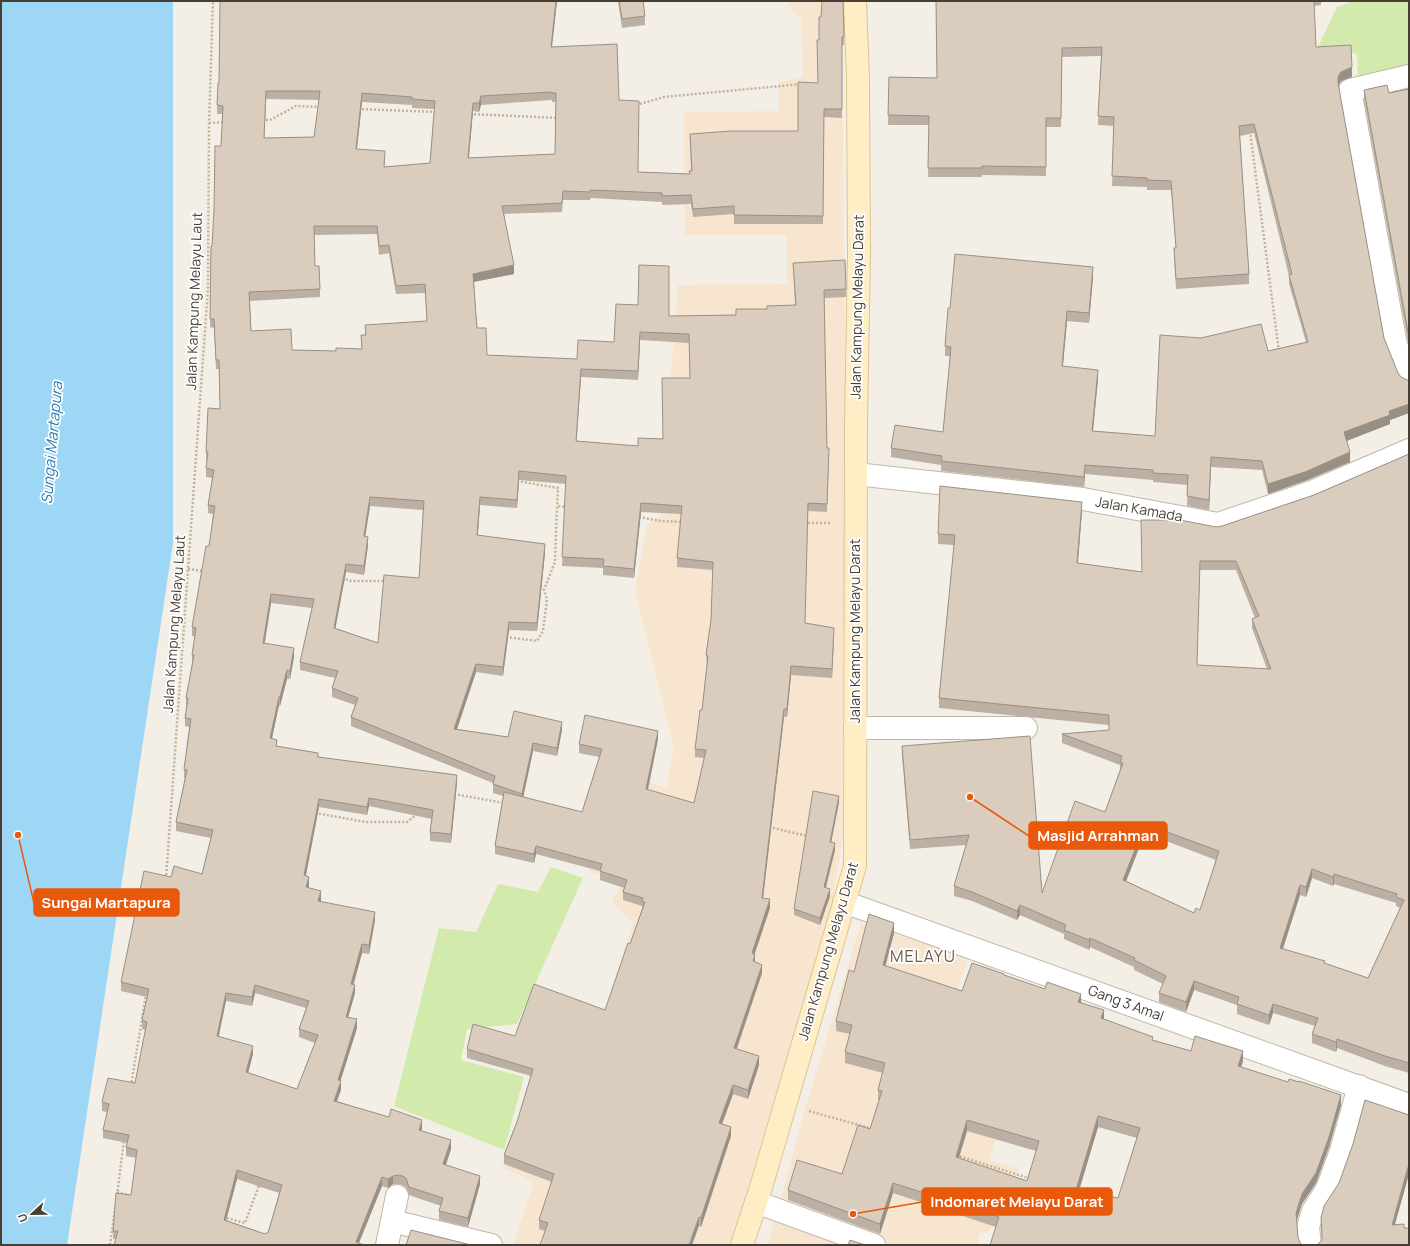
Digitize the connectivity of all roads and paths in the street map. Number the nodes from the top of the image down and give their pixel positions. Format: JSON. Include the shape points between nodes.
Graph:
{"nodes":[{"id":1,"x":213,"y":1,"type":"edge"},
{"id":2,"x":855,"y":1,"type":"edge"},
{"id":3,"x":1409,"y":76,"type":"edge"},
{"id":4,"x":804,"y":84,"type":"edge"},
{"id":5,"x":635,"y":105,"type":"edge"},
{"id":6,"x":328,"y":108,"type":"edge"},
{"id":7,"x":352,"y":109,"type":"edge"},
{"id":8,"x":440,"y":113,"type":"edge"},
{"id":9,"x":464,"y":114,"type":"edge"},
{"id":10,"x":560,"y":118,"type":"edge"},
{"id":11,"x":255,"y":120,"type":"edge"},
{"id":12,"x":232,"y":122,"type":"edge"},
{"id":13,"x":209,"y":123,"type":"junction"},
{"id":14,"x":1250,"y":127,"type":"edge"},
{"id":15,"x":1280,"y":358,"type":"edge"},
{"id":16,"x":1409,"y":378,"type":"edge"},
{"id":17,"x":1409,"y":450,"type":"edge"},
{"id":18,"x":856,"y":474,"type":"junction"},
{"id":19,"x":513,"y":480,"type":"edge"},
{"id":20,"x":557,"y":506,"type":"junction"},
{"id":21,"x":571,"y":508,"type":"edge"},
{"id":22,"x":633,"y":516,"type":"edge"},
{"id":23,"x":683,"y":522,"type":"edge"},
{"id":24,"x":800,"y":523,"type":"edge"},
{"id":25,"x":856,"y":523,"type":"junction"},
{"id":26,"x":188,"y":569,"type":"junction"},
{"id":27,"x":211,"y":572,"type":"edge"},
{"id":28,"x":337,"y":577,"type":"edge"},
{"id":29,"x":390,"y":581,"type":"edge"},
{"id":30,"x":500,"y":637,"type":"edge"},
{"id":31,"x":855,"y":728,"type":"junction"},
{"id":32,"x":1026,"y":728,"type":"dead end"},
{"id":33,"x":449,"y":796,"type":"edge"},
{"id":34,"x":509,"y":804,"type":"edge"},
{"id":35,"x":419,"y":812,"type":"edge"},
{"id":36,"x":312,"y":813,"type":"edge"},
{"id":37,"x":763,"y":826,"type":"edge"},
{"id":38,"x":809,"y":836,"type":"edge"},
{"id":39,"x":165,"y":882,"type":"edge"},
{"id":40,"x":844,"y":902,"type":"junction"},
{"id":41,"x":147,"y":990,"type":"edge"},
{"id":42,"x":1359,"y":1086,"type":"junction"},
{"id":43,"x":131,"y":1092,"type":"edge"},
{"id":44,"x":785,"y":1104,"type":"junction"},
{"id":45,"x":1409,"y":1105,"type":"edge"},
{"id":46,"x":880,"y":1131,"type":"edge"},
{"id":47,"x":124,"y":1138,"type":"edge"},
{"id":48,"x":955,"y":1155,"type":"edge"},
{"id":49,"x":262,"y":1177,"type":"edge"},
{"id":50,"x":1038,"y":1181,"type":"edge"},
{"id":51,"x":117,"y":1192,"type":"junction"},
{"id":52,"x":132,"y":1196,"type":"edge"},
{"id":53,"x":397,"y":1196,"type":"dead end"},
{"id":54,"x":756,"y":1202,"type":"junction"},
{"id":55,"x":223,"y":1217,"type":"edge"},
{"id":56,"x":392,"y":1221,"type":"junction"},
{"id":57,"x":110,"y":1245,"type":"edge"},
{"id":58,"x":387,"y":1245,"type":"edge"},
{"id":59,"x":491,"y":1245,"type":"edge"},
{"id":60,"x":742,"y":1245,"type":"edge"},
{"id":61,"x":874,"y":1245,"type":"edge"},
{"id":62,"x":1310,"y":1245,"type":"edge"}],
"edges":[{"from":1,"to":13,"type":"path","name":"Jalan Kampung Melayu Laut"},
{"from":2,"to":18,"type":"main road","name":"Jalan Kampung Melayu Darat","via":[[859,246]]},
{"from":3,"to":16,"type":"street","via":[[1350,90],[1396,345]]},
{"from":4,"to":5,"type":"path","via":[[664,97]]},
{"from":6,"to":11,"type":"path","via":[[296,106],[270,120]]},
{"from":7,"to":8,"type":"path"},
{"from":9,"to":10,"type":"path"},
{"from":12,"to":13,"type":"path"},
{"from":13,"to":26,"type":"path","name":"Jalan Kampung Melayu Laut","via":[[208,288]]},
{"from":14,"to":15,"type":"path"},
{"from":17,"to":18,"type":"street","name":"Jalan Kamada","via":[[1309,493],[1218,524],[1083,499]]},
{"from":18,"to":25,"type":"main road","name":"Jalan Kampung Melayu Darat"},
{"from":19,"to":20,"type":"path","via":[[558,488]]},
{"from":20,"to":21,"type":"path"},
{"from":20,"to":30,"type":"path","via":[[555,562],[544,590],[547,599],[538,641]]},
{"from":22,"to":23,"type":"path"},
{"from":24,"to":25,"type":"path"},
{"from":25,"to":31,"type":"main road","name":"Jalan Kampung Melayu Darat"},
{"from":26,"to":27,"type":"path"},
{"from":26,"to":39,"type":"path","name":"Jalan Kampung Melayu Laut"},
{"from":28,"to":29,"type":"path","via":[[351,581]]},
{"from":31,"to":32,"type":"street"},
{"from":31,"to":40,"type":"main road","name":"Jalan Kampung Melayu Darat","via":[[854,866]]},
{"from":33,"to":34,"type":"path","via":[[455,794]]},
{"from":35,"to":36,"type":"path","via":[[407,822],[366,822]]},
{"from":37,"to":38,"type":"path"},
{"from":40,"to":42,"type":"street","name":"Gang 3 Amal"},
{"from":40,"to":44,"type":"main road","name":"Jalan Kampung Melayu Darat"},
{"from":41,"to":43,"type":"path"},
{"from":42,"to":45,"type":"street","name":"Gang 3 Amal"},
{"from":42,"to":62,"type":"street","via":[[1341,1151],[1327,1189],[1313,1211],[1308,1227]]},
{"from":44,"to":46,"type":"path"},
{"from":44,"to":54,"type":"main road","name":"Jalan Kampung Melayu Darat"},
{"from":47,"to":51,"type":"path"},
{"from":48,"to":50,"type":"path"},
{"from":49,"to":55,"type":"path","via":[[245,1223]]},
{"from":51,"to":52,"type":"path"},
{"from":51,"to":57,"type":"path"},
{"from":53,"to":56,"type":"street"},
{"from":54,"to":60,"type":"main road","name":"Jalan Kampung Melayu Darat"},
{"from":54,"to":61,"type":"street"},
{"from":56,"to":58,"type":"street"},
{"from":56,"to":59,"type":"street"}]}
